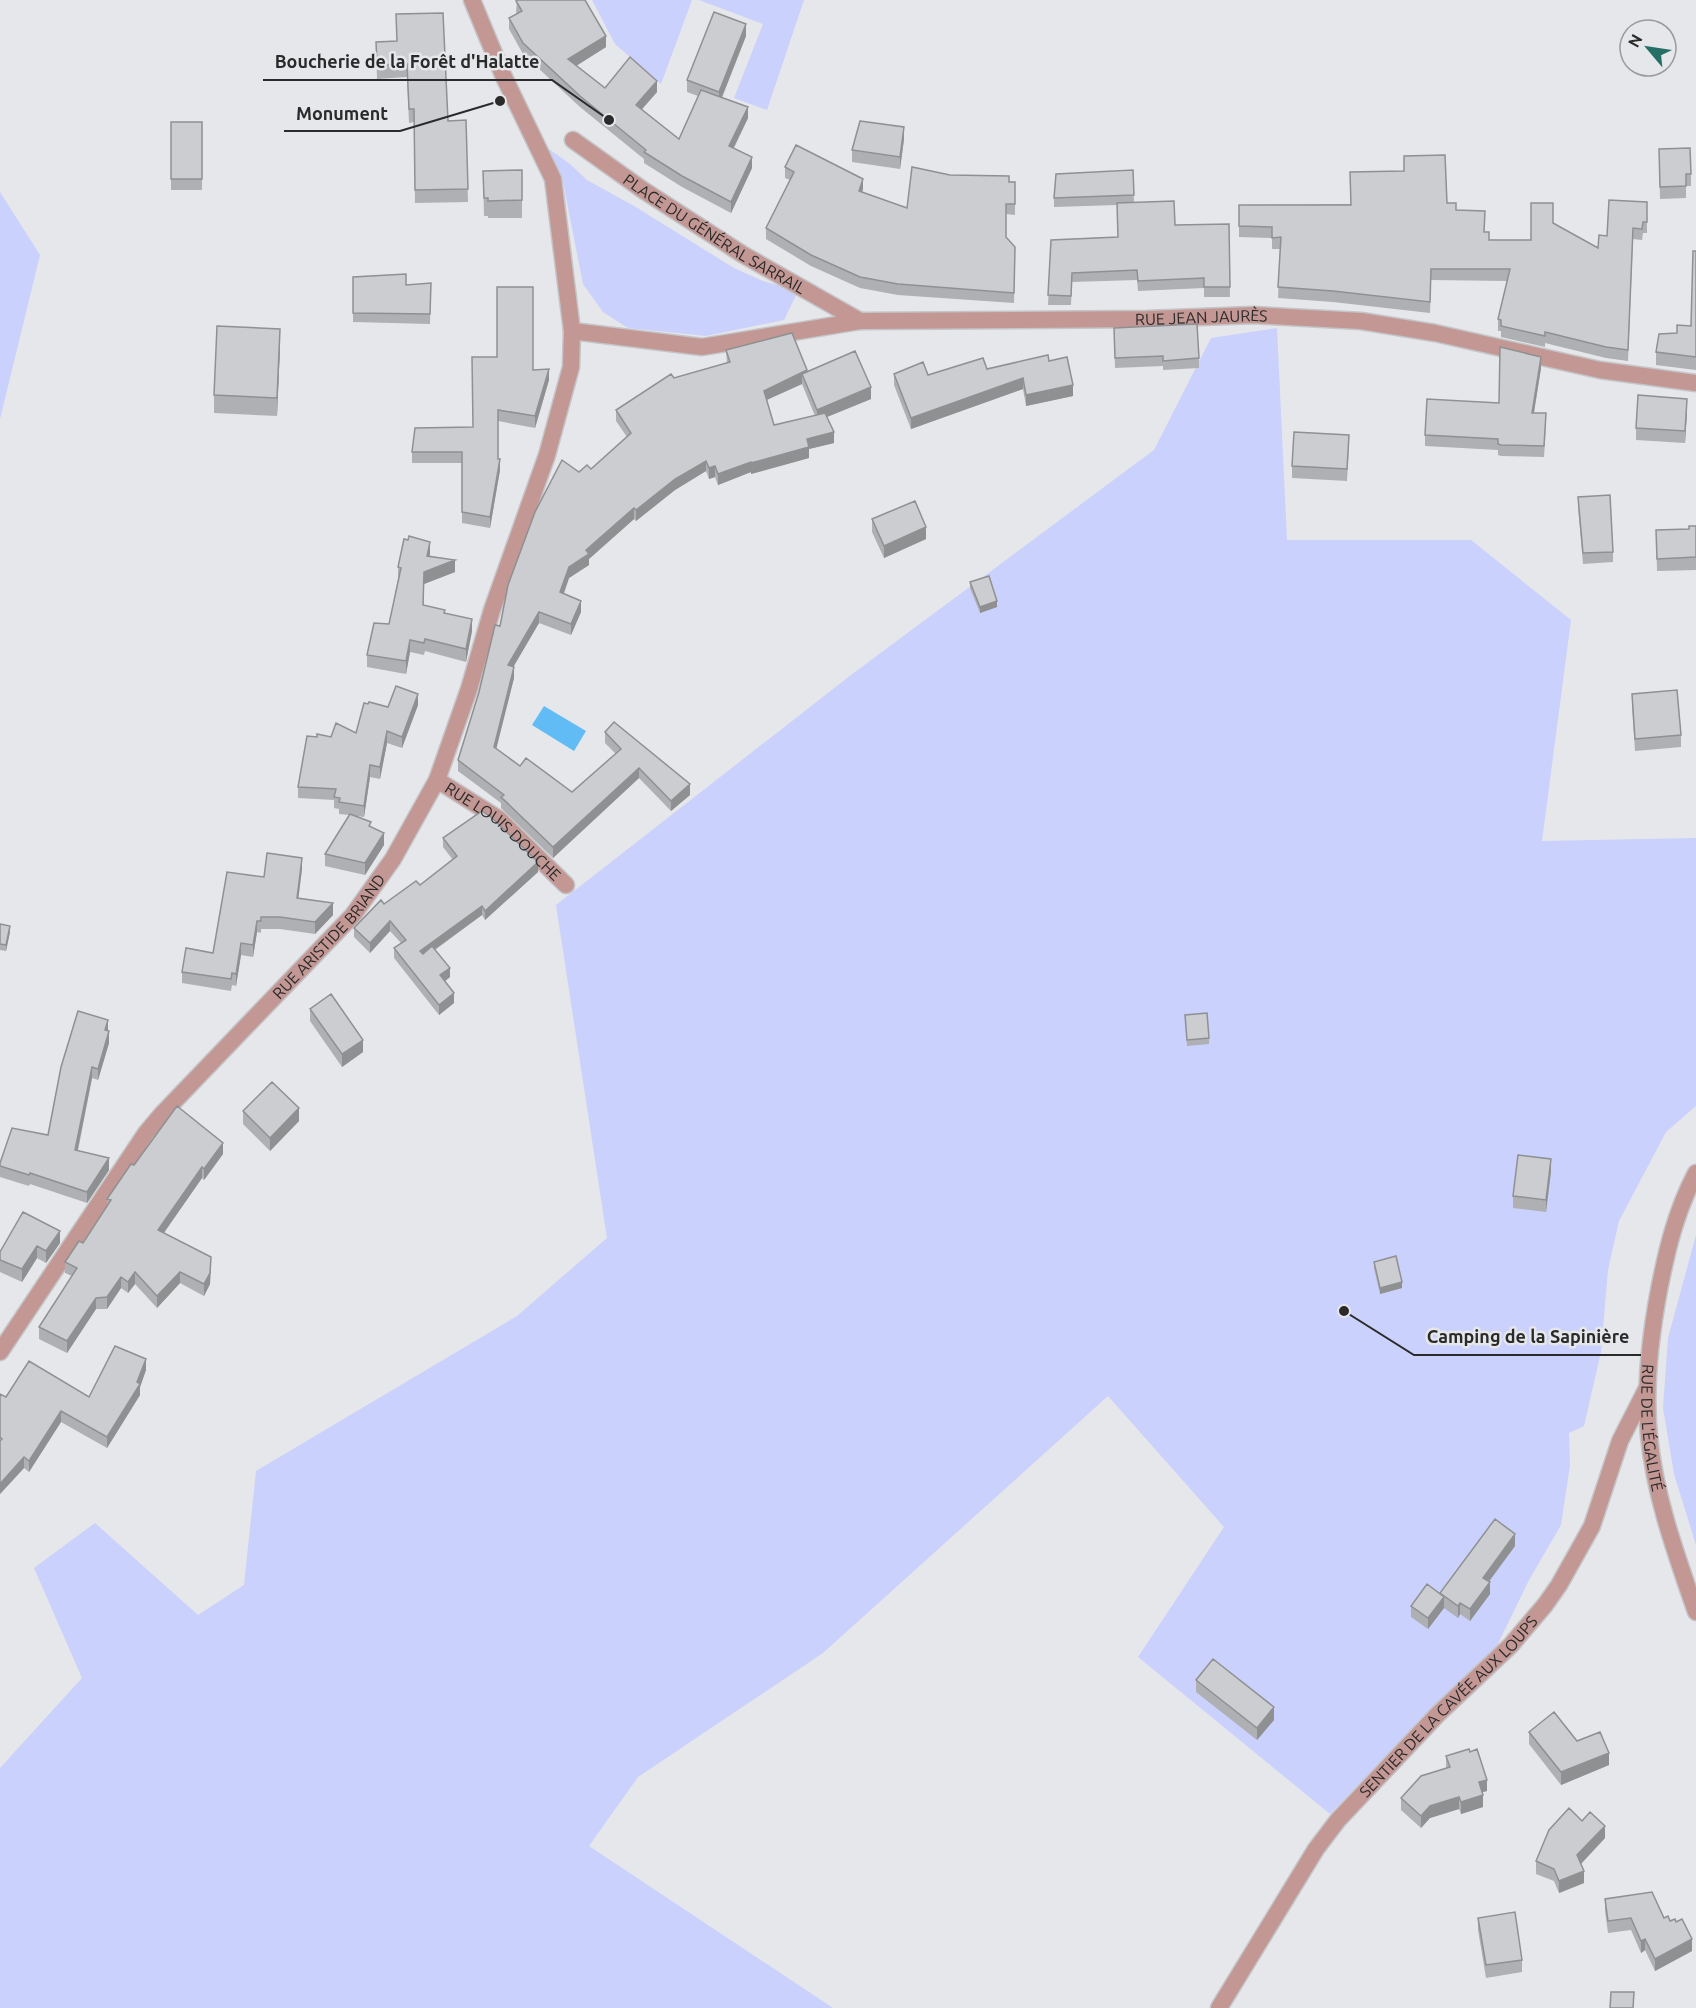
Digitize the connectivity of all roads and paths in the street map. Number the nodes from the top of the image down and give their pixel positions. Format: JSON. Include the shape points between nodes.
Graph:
{"nodes":[{"id":1,"x":472,"y":0,"type":"edge"},
{"id":2,"x":573,"y":140,"type":"dead end"},
{"id":3,"x":860,"y":321,"type":"junction"},
{"id":4,"x":572,"y":331,"type":"junction"},
{"id":5,"x":1696,"y":383,"type":"edge"},
{"id":6,"x":437,"y":780,"type":"junction"},
{"id":7,"x":566,"y":885,"type":"dead end"},
{"id":8,"x":1696,"y":1173,"type":"edge"},
{"id":9,"x":0,"y":1352,"type":"edge"},
{"id":10,"x":1647,"y":1388,"type":"junction"},
{"id":11,"x":1696,"y":1612,"type":"edge"},
{"id":12,"x":1219,"y":2008,"type":"edge"}],
"edges":[{"from":1,"to":4,"type":"street","name":"RUE ARISTIDE BRIAND","via":[[502,75],[553,179]]},
{"from":2,"to":3,"type":"street","name":"PLACE DU GÉNÉRAL SARRAIL","via":[[742,254]]},
{"from":3,"to":4,"type":"street","name":"RUE JEAN JAURÈS","via":[[702,347]]},
{"from":3,"to":5,"type":"street","name":"RUE JEAN JAURÈS","via":[[1253,315],[1361,321],[1435,333],[1600,370]]},
{"from":4,"to":6,"type":"street","name":"RUE ARISTIDE BRIAND","via":[[571,367],[547,455]]},
{"from":6,"to":7,"type":"street","name":"RUE LOUIS DOUCHE","via":[[499,819]]},
{"from":6,"to":9,"type":"street","name":"RUE ARISTIDE BRIAND","via":[[393,859],[353,915],[146,1133]]},
{"from":8,"to":10,"type":"street","name":"RUE DE L'ÉGALITÉ","via":[[1667,1247]]},
{"from":10,"to":11,"type":"street","name":"RUE DE L'ÉGALITÉ","via":[[1656,1481]]},
{"from":10,"to":12,"type":"street","name":"SENTIER DE LA CAVÉE AUX LOUPS","via":[[1620,1441],[1592,1526],[1559,1585],[1511,1645],[1438,1714],[1327,1834]]}]}
